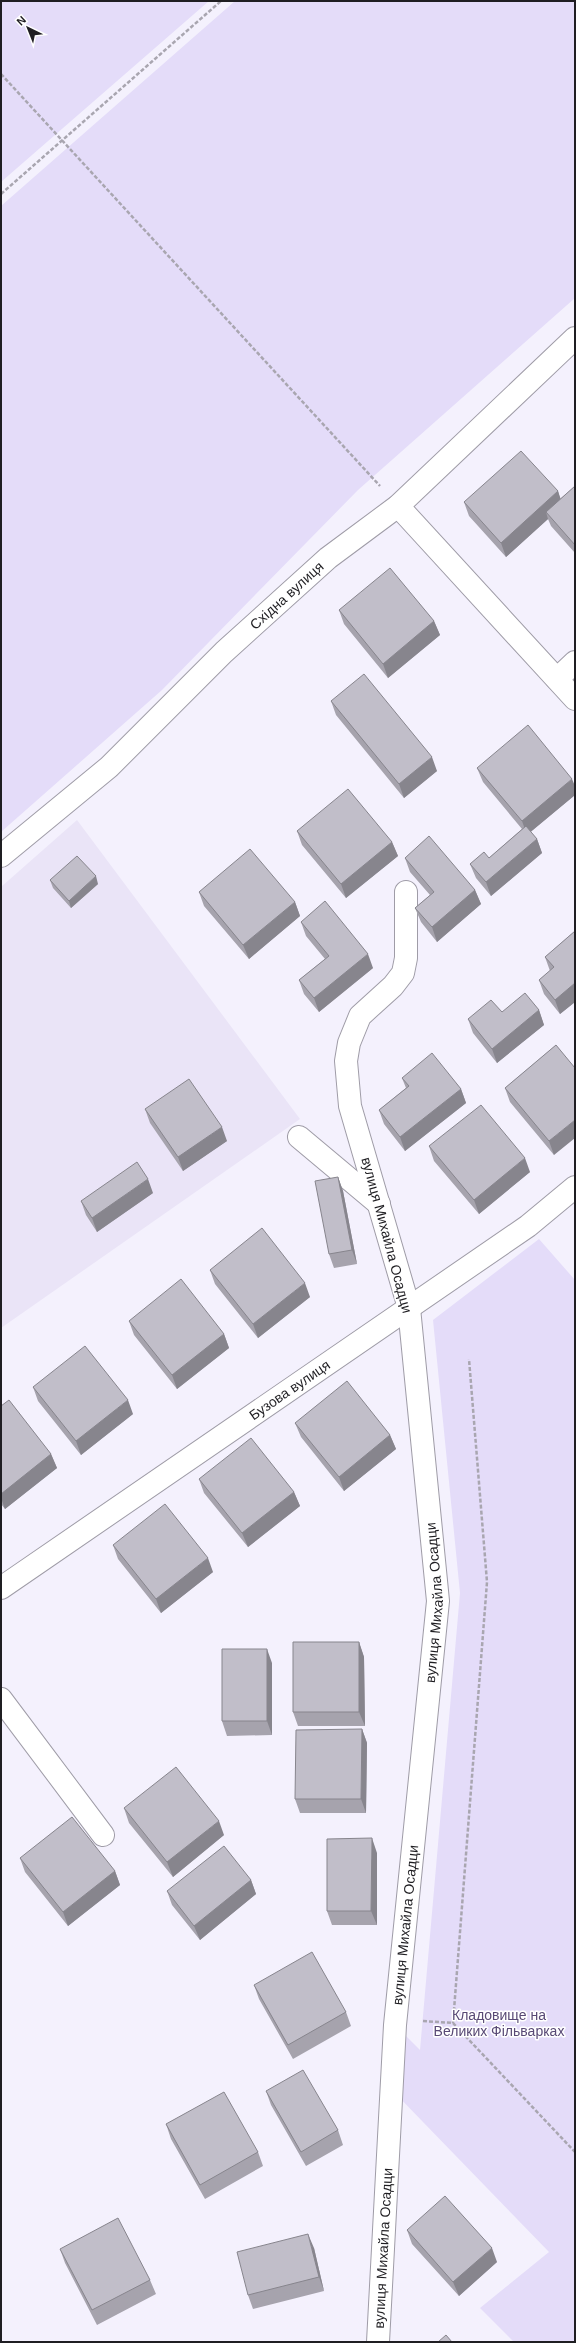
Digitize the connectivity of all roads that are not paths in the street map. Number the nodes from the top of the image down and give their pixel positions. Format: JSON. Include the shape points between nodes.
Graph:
{"nodes":[{"id":1,"x":575,"y":338,"type":"edge"},
{"id":2,"x":398,"y":506,"type":"junction"},
{"id":3,"x":575,"y":662,"type":"edge"},
{"id":4,"x":557,"y":679,"type":"junction"},
{"id":5,"x":575,"y":699,"type":"edge"},
{"id":6,"x":1,"y":856,"type":"edge"},
{"id":7,"x":406,"y":892,"type":"dead end"},
{"id":8,"x":299,"y":1137,"type":"dead end"},
{"id":9,"x":575,"y":1187,"type":"edge"},
{"id":10,"x":379,"y":1204,"type":"junction"},
{"id":11,"x":409,"y":1308,"type":"junction"},
{"id":12,"x":1,"y":1588,"type":"edge"},
{"id":13,"x":1,"y":1699,"type":"edge"},
{"id":14,"x":103,"y":1835,"type":"dead end"},
{"id":15,"x":378,"y":2342,"type":"edge"}],
"edges":[{"from":1,"to":2,"type":"street","name":"Східна вулиця"},
{"from":2,"to":4,"type":"street"},
{"from":2,"to":6,"type":"street","name":"Східна вулиця","via":[[328,558],[224,652],[109,767]]},
{"from":3,"to":4,"type":"street"},
{"from":4,"to":5,"type":"street"},
{"from":7,"to":10,"type":"street","name":"вулиця Михайла Осадци","via":[[406,958],[403,974],[360,1016],[349,1043],[346,1061],[350,1106]]},
{"from":8,"to":10,"type":"street"},
{"from":9,"to":11,"type":"street","name":"Бузова вулиця","via":[[528,1226]]},
{"from":10,"to":11,"type":"street","name":"вулиця Михайла Осадци"},
{"from":11,"to":12,"type":"street","name":"Бузова вулиця"},
{"from":11,"to":15,"type":"street","name":"вулиця Михайла Осадци","via":[[438,1602],[395,2025]]},
{"from":13,"to":14,"type":"street"}]}
